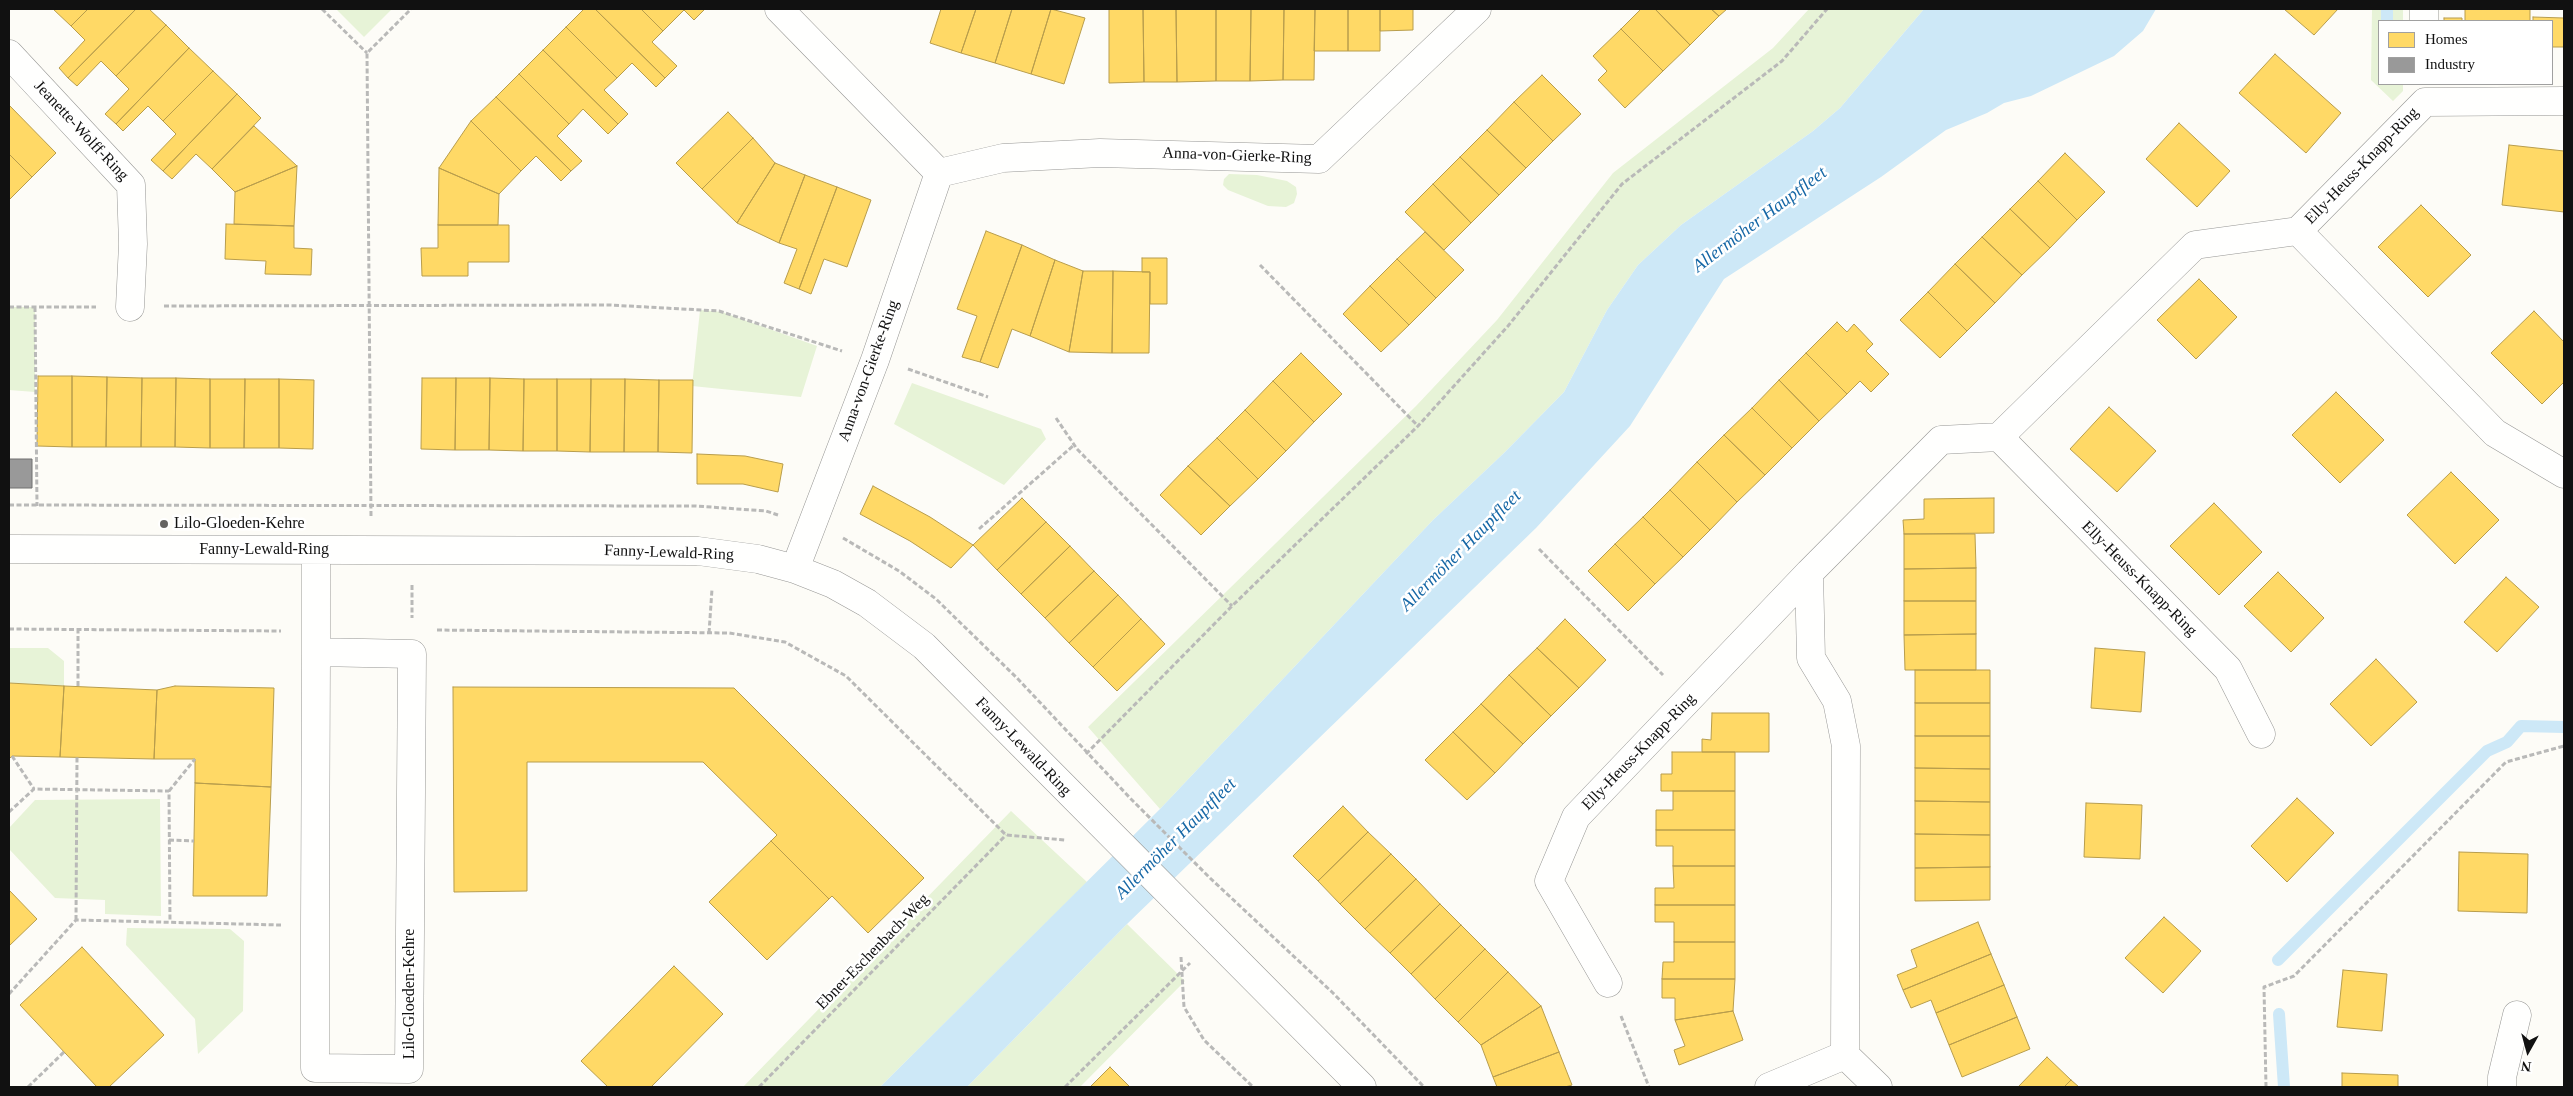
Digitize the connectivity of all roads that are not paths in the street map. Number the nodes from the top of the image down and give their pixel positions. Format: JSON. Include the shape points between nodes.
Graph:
{"nodes":[{"id":1,"x":779,"y":9,"type":"edge"},
{"id":2,"x":1477,"y":9,"type":"edge"},
{"id":3,"x":9,"y":54,"type":"edge"},
{"id":4,"x":2425,"y":93,"type":"edge"},
{"id":5,"x":2564,"y":101,"type":"edge"},
{"id":6,"x":939,"y":173,"type":"junction"},
{"id":7,"x":2298,"y":231,"type":"junction"},
{"id":8,"x":130,"y":306,"type":"road end"},
{"id":9,"x":1999,"y":437,"type":"junction"},
{"id":10,"x":2564,"y":474,"type":"edge"},
{"id":11,"x":9,"y":549,"type":"edge"},
{"id":12,"x":316,"y":550,"type":"junction"},
{"id":13,"x":795,"y":569,"type":"junction"},
{"id":14,"x":1808,"y":573,"type":"junction"},
{"id":15,"x":316,"y":642,"type":"junction"},
{"id":16,"x":2261,"y":734,"type":"dead end"},
{"id":17,"x":1608,"y":983,"type":"road end"},
{"id":18,"x":2517,"y":1015,"type":"dead end"},
{"id":19,"x":1845,"y":1055,"type":"junction"},
{"id":20,"x":1362,"y":1087,"type":"edge"},
{"id":21,"x":1769,"y":1087,"type":"edge"},
{"id":22,"x":1878,"y":1087,"type":"edge"},
{"id":23,"x":2502,"y":1087,"type":"edge"}],
"edges":[{"from":1,"to":6,"type":"street"},
{"from":2,"to":6,"type":"street","name":"Anna-von-Gierke-Ring","via":[[1319,159],[1100,153],[1002,158]]},
{"from":3,"to":8,"type":"street","name":"Jeanette-Wolff-Ring","via":[[131,185]]},
{"from":4,"to":5,"type":"street","name":"Elly-Heuss-Knapp-Ring"},
{"from":4,"to":7,"type":"street","name":"Elly-Heuss-Knapp-Ring"},
{"from":6,"to":13,"type":"street","name":"Anna-von-Gierke-Ring","via":[[875,360]]},
{"from":7,"to":9,"type":"street","name":"Elly-Heuss-Knapp-Ring","via":[[2195,245]]},
{"from":7,"to":10,"type":"street","name":"Elly-Heuss-Knapp-Ring","via":[[2494,433]]},
{"from":9,"to":14,"type":"street","name":"Elly-Heuss-Knapp-Ring","via":[[1941,440]]},
{"from":9,"to":16,"type":"street","name":"Elly-Heuss-Knapp-Ring","via":[[2228,670]]},
{"from":11,"to":12,"type":"street","name":"Fanny-Lewald-Ring"},
{"from":12,"to":13,"type":"street","name":"Fanny-Lewald-Ring","via":[[714,552]]},
{"from":12,"to":15,"type":"street","name":"Lilo-Gloeden-Kehre"},
{"from":13,"to":20,"type":"street","name":"Fanny-Lewald-Ring","via":[[867,603],[924,646]]},
{"from":14,"to":17,"type":"street","name":"Elly-Heuss-Knapp-Ring","via":[[1576,817],[1549,881]]},
{"from":14,"to":19,"type":"street","via":[[1811,658],[1837,701],[1846,746]]},
{"from":15,"to":15,"type":"street","name":"Lilo-Gloeden-Kehre","via":[[315,1068],[409,1068],[412,654]]},
{"from":18,"to":23,"type":"street"},
{"from":19,"to":21,"type":"street"},
{"from":19,"to":22,"type":"street"}]}
